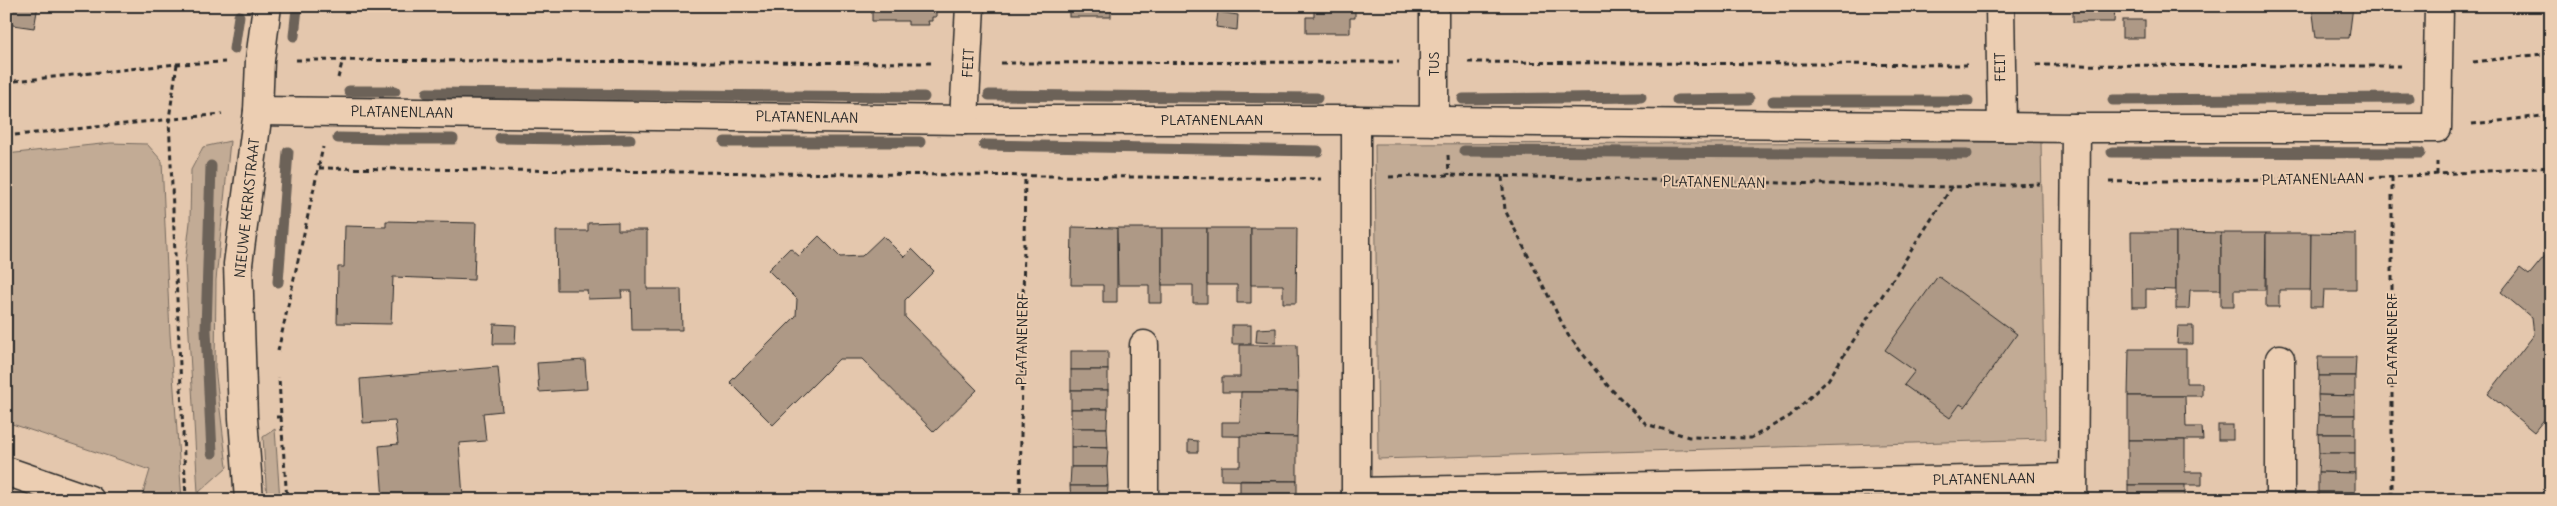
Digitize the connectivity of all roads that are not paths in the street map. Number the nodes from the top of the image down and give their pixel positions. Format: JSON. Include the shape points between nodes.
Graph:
{"nodes":[{"id":1,"x":267,"y":6,"type":"edge"},
{"id":2,"x":970,"y":6,"type":"edge"},
{"id":3,"x":1434,"y":6,"type":"edge"},
{"id":4,"x":2000,"y":6,"type":"edge"},
{"id":5,"x":2439,"y":6,"type":"edge"},
{"id":6,"x":258,"y":111,"type":"junction"},
{"id":7,"x":964,"y":120,"type":"junction"},
{"id":8,"x":1356,"y":120,"type":"junction"},
{"id":9,"x":1434,"y":121,"type":"junction"},
{"id":10,"x":2002,"y":127,"type":"junction"},
{"id":11,"x":2076,"y":128,"type":"junction"},
{"id":12,"x":1144,"y":346,"type":"dead end"},
{"id":13,"x":2280,"y":359,"type":"dead end"},
{"id":14,"x":6,"y":471,"type":"edge"},
{"id":15,"x":2073,"y":489,"type":"edge"},
{"id":16,"x":1356,"y":496,"type":"edge"},
{"id":17,"x":90,"y":500,"type":"edge"},
{"id":18,"x":249,"y":500,"type":"edge"},
{"id":19,"x":1144,"y":500,"type":"edge"},
{"id":20,"x":2280,"y":500,"type":"edge"}],
"edges":[{"from":1,"to":6,"type":"street","name":"NIEUWE KERKSTRAAT"},
{"from":2,"to":7,"type":"street","name":"FEIT"},
{"from":3,"to":9,"type":"street","name":"TUS"},
{"from":4,"to":10,"type":"street","name":"FEIT"},
{"from":5,"to":11,"type":"street","name":"PLATANENLAAN","via":[[2437,128]]},
{"from":6,"to":7,"type":"street","name":"PLATANENLAAN"},
{"from":6,"to":18,"type":"street","name":"NIEUWE KERKSTRAAT","via":[[238,264]]},
{"from":7,"to":8,"type":"street","name":"PLATANENLAAN"},
{"from":8,"to":9,"type":"street","name":"PLATANENLAAN"},
{"from":8,"to":16,"type":"street","name":"PLATANENLAAN"},
{"from":9,"to":10,"type":"street","name":"PLATANENLAAN"},
{"from":10,"to":11,"type":"street","name":"PLATANENLAAN"},
{"from":11,"to":15,"type":"street","name":"PLATANENLAAN"},
{"from":12,"to":19,"type":"street"},
{"from":13,"to":20,"type":"street"},
{"from":14,"to":17,"type":"street"},
{"from":15,"to":16,"type":"street","name":"PLATANENLAAN"}]}
